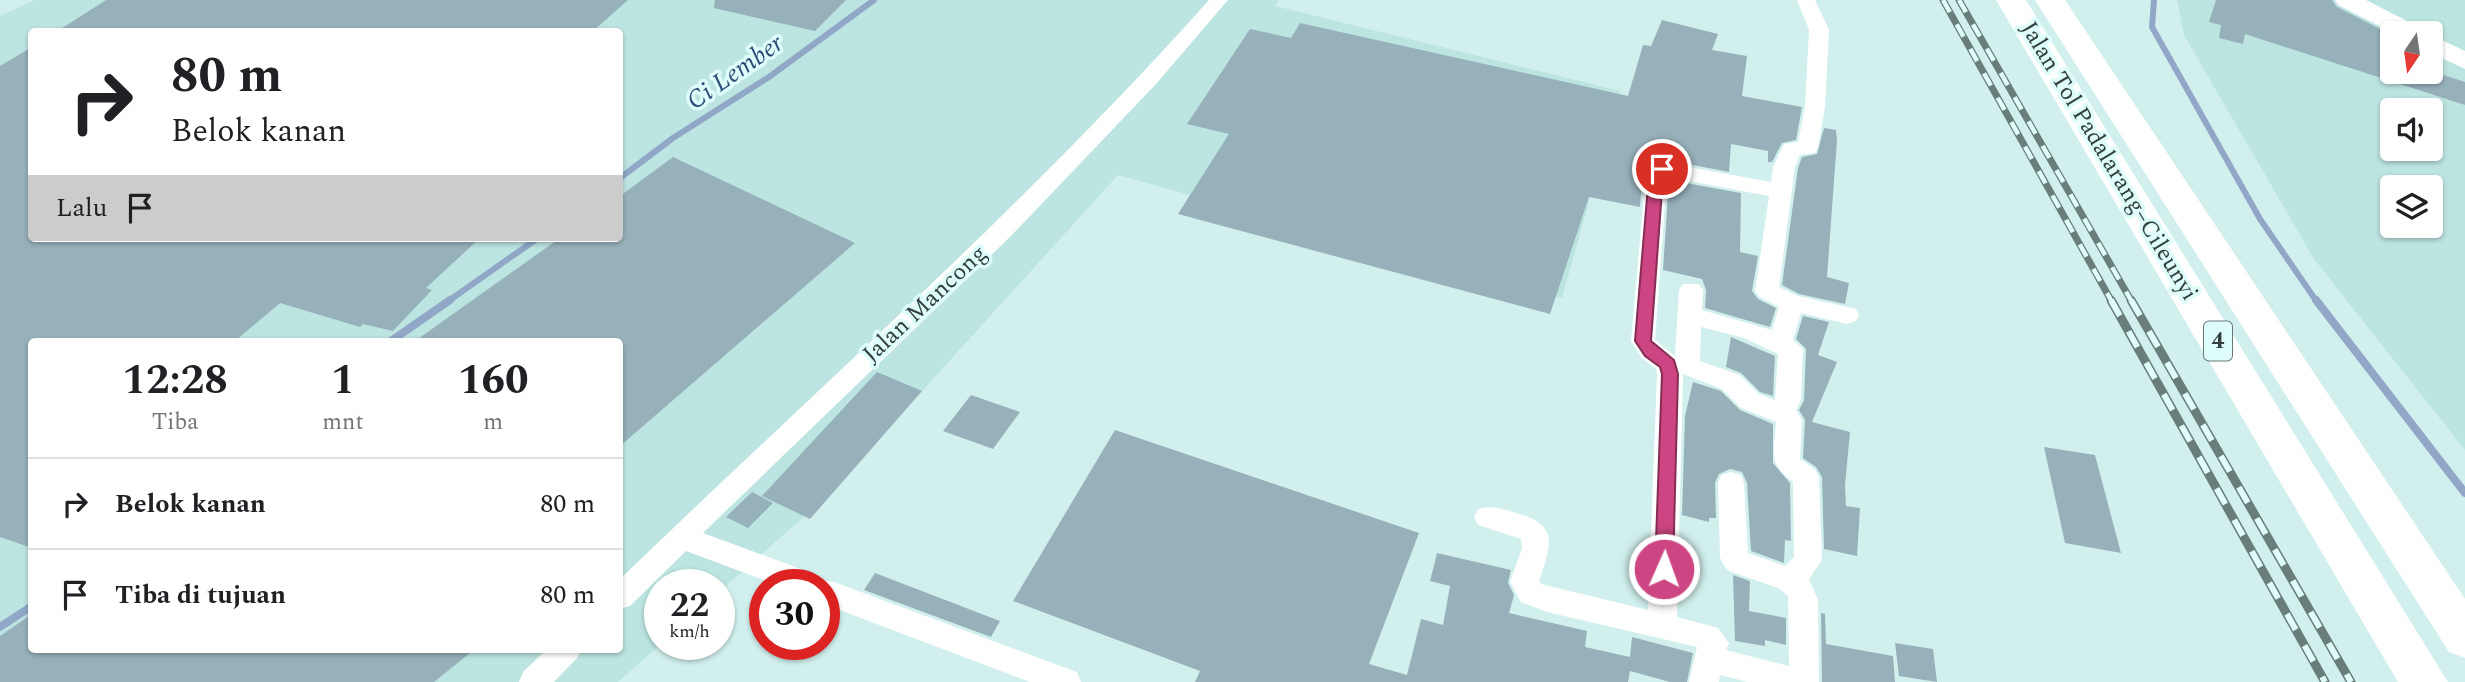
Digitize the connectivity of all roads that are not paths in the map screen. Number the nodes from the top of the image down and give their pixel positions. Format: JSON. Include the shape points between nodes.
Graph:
{"nodes":[{"id":1,"x":1219,"y":0,"type":"edge"},
{"id":2,"x":1806,"y":0,"type":"edge"},
{"id":3,"x":2011,"y":0,"type":"edge"},
{"id":4,"x":2050,"y":0,"type":"edge"},
{"id":5,"x":2347,"y":0,"type":"edge"},
{"id":6,"x":2388,"y":21,"type":"edge"},
{"id":7,"x":2443,"y":49,"type":"edge"},
{"id":8,"x":2465,"y":61,"type":"edge"},
{"id":9,"x":1782,"y":191,"type":"junction"},
{"id":10,"x":1793,"y":303,"type":"junction"},
{"id":11,"x":1847,"y":315,"type":"dead end"},
{"id":12,"x":1780,"y":342,"type":"junction"},
{"id":13,"x":1782,"y":412,"type":"junction"},
{"id":14,"x":1731,"y":483,"type":"dead end"},
{"id":15,"x":1488,"y":517,"type":"dead end"},
{"id":16,"x":681,"y":537,"type":"junction"},
{"id":17,"x":767,"y":569,"type":"edge"},
{"id":18,"x":1788,"y":579,"type":"junction"},
{"id":19,"x":623,"y":594,"type":"edge"},
{"id":20,"x":840,"y":597,"type":"edge"},
{"id":21,"x":1662,"y":625,"type":"junction"},
{"id":22,"x":2465,"y":638,"type":"edge"},
{"id":23,"x":563,"y":653,"type":"edge"},
{"id":24,"x":1706,"y":670,"type":"edge"},
{"id":25,"x":534,"y":682,"type":"edge"},
{"id":26,"x":1066,"y":682,"type":"edge"},
{"id":27,"x":1802,"y":682,"type":"edge"},
{"id":28,"x":2424,"y":682,"type":"edge"}],
"edges":[{"from":1,"to":16,"type":"street","name":"Jalan Mancong","via":[[1050,186]]},
{"from":2,"to":9,"type":"street","via":[[1819,30],[1815,107],[1807,148],[1788,152]]},
{"from":3,"to":28,"type":"highway","name":"Jalan Tol Padalarang–Cileunyi","number":"4"},
{"from":4,"to":22,"type":"highway","name":"Jalan Tol Padalarang–Cileunyi","number":"4"},
{"from":5,"to":6,"type":"street"},
{"from":7,"to":8,"type":"street"},
{"from":9,"to":10,"type":"street","via":[[1767,291]]},
{"from":9,"to":21,"type":"street","via":[[1662,169],[1656,174],[1643,341],[1668,365],[1670,374]]},
{"from":10,"to":11,"type":"street"},
{"from":10,"to":12,"type":"street"},
{"from":12,"to":13,"type":"street","via":[[1791,349],[1792,358],[1788,400]]},
{"from":12,"to":13,"type":"street","via":[[1689,302],[1687,359],[1691,367],[1731,382],[1750,401]]},
{"from":13,"to":18,"type":"street","via":[[1789,419],[1787,464],[1804,474],[1809,490],[1808,560]]},
{"from":14,"to":18,"type":"street","via":[[1734,558]]},
{"from":15,"to":21,"type":"street","via":[[1527,527],[1535,535],[1536,548],[1524,582],[1531,593]]},
{"from":16,"to":17,"type":"street"},
{"from":16,"to":19,"type":"street","name":"Jalan Mancong"},
{"from":18,"to":27,"type":"street","via":[[1804,600]]},
{"from":20,"to":26,"type":"street"},
{"from":21,"to":24,"type":"street","via":[[1712,639]]},
{"from":23,"to":25,"type":"street"},
{"from":24,"to":27,"type":"street"}]}
